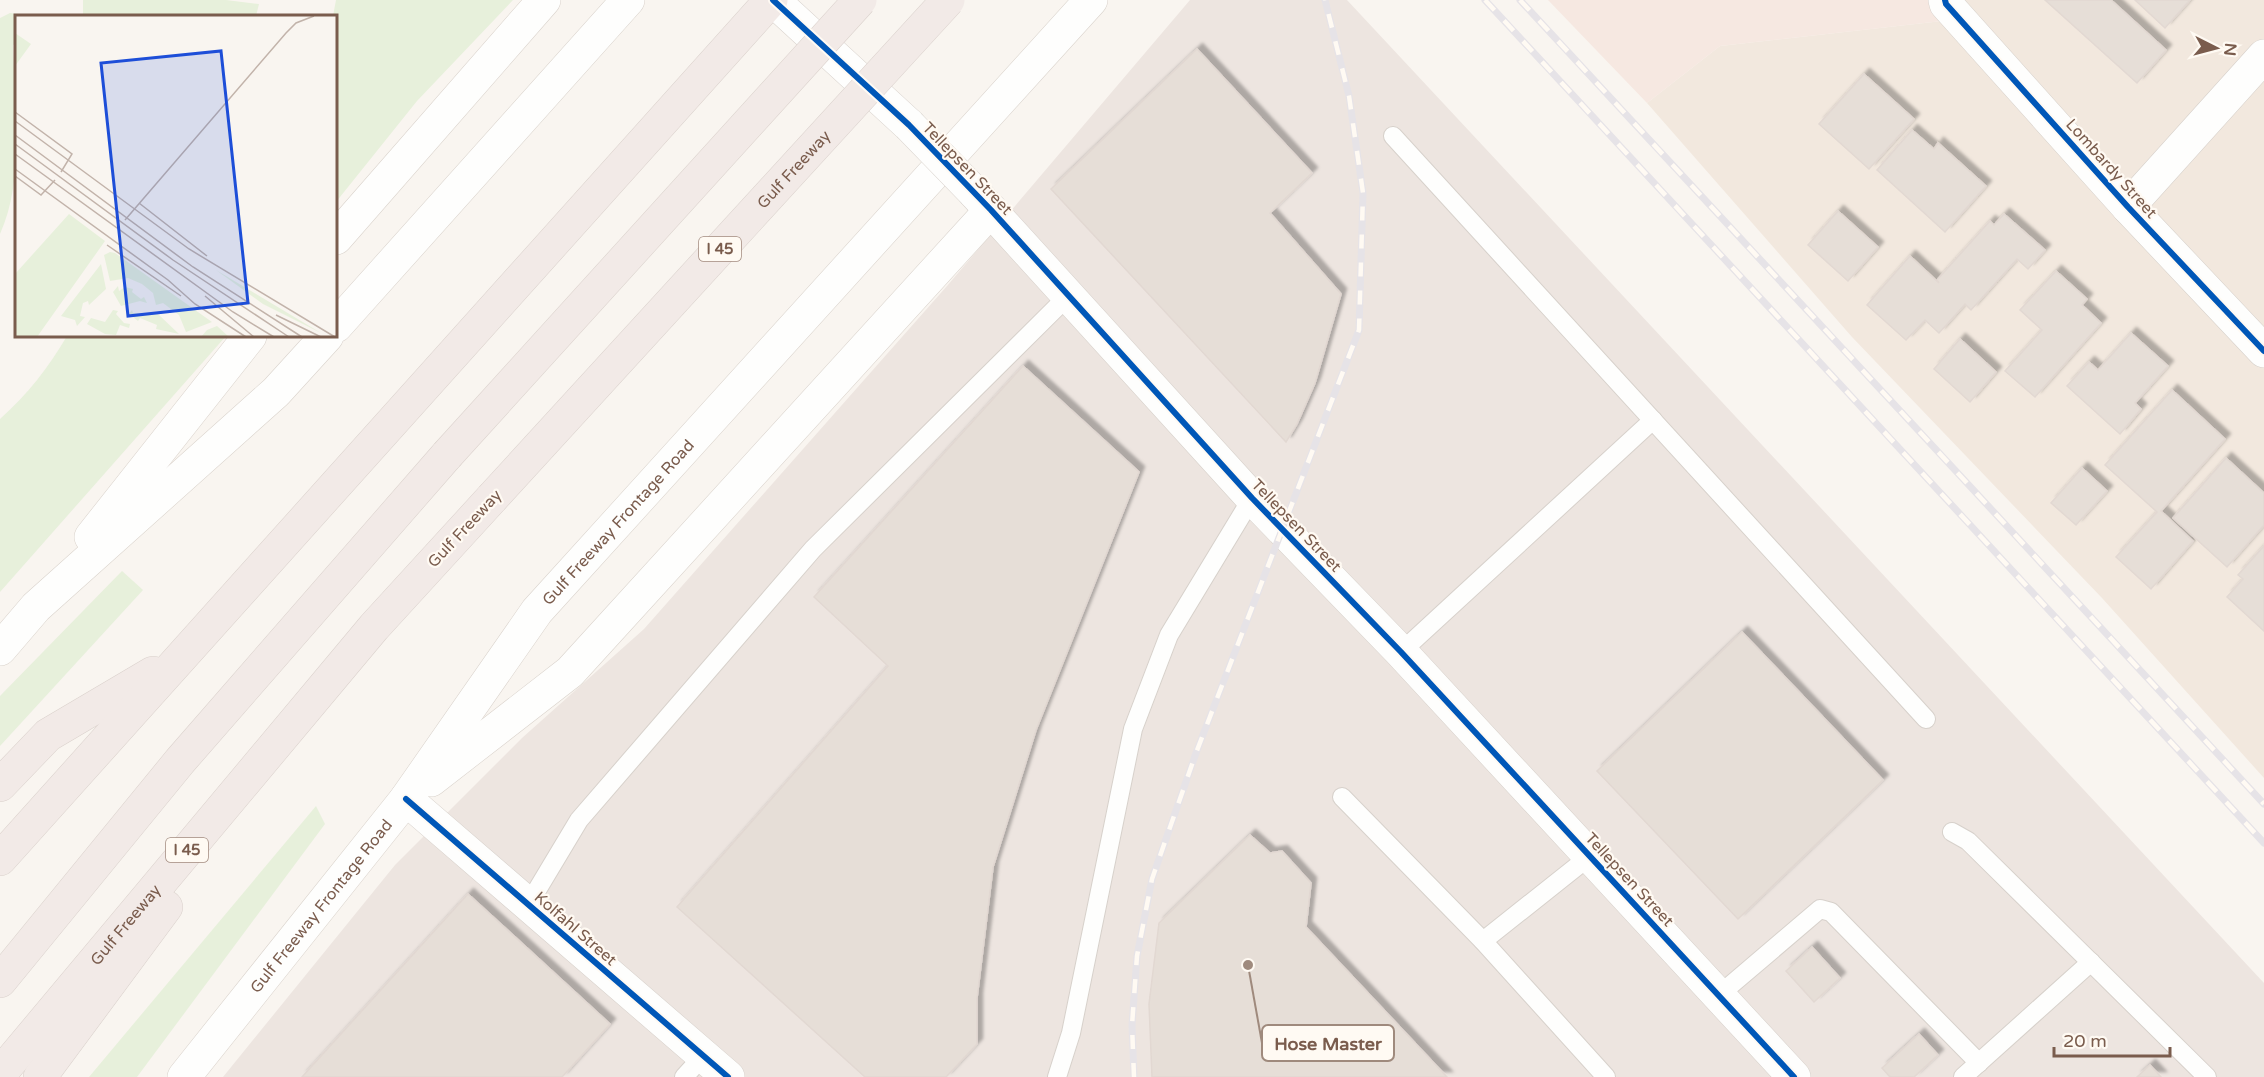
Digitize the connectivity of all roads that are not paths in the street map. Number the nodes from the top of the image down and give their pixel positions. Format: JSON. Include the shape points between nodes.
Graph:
{"nodes":[{"id":1,"x":544,"y":0,"type":"edge"},
{"id":2,"x":628,"y":0,"type":"edge"},
{"id":3,"x":772,"y":0,"type":"edge"},
{"id":4,"x":860,"y":0,"type":"edge"},
{"id":5,"x":948,"y":0,"type":"edge"},
{"id":6,"x":1091,"y":0,"type":"edge"},
{"id":7,"x":1946,"y":0,"type":"edge"},
{"id":8,"x":2264,"y":56,"type":"edge"},
{"id":9,"x":1393,"y":136,"type":"dead end"},
{"id":10,"x":982,"y":201,"type":"junction"},
{"id":11,"x":2128,"y":207,"type":"junction"},
{"id":12,"x":338,"y":236,"type":"edge"},
{"id":13,"x":1068,"y":296,"type":"junction"},
{"id":14,"x":338,"y":324,"type":"edge"},
{"id":15,"x":248,"y":338,"type":"edge"},
{"id":16,"x":325,"y":338,"type":"edge"},
{"id":17,"x":2264,"y":351,"type":"edge"},
{"id":18,"x":1653,"y":420,"type":"junction"},
{"id":19,"x":1252,"y":498,"type":"junction"},
{"id":20,"x":36,"y":608,"type":"junction"},
{"id":21,"x":374,"y":627,"type":"junction"},
{"id":22,"x":0,"y":649,"type":"edge"},
{"id":23,"x":1401,"y":652,"type":"junction"},
{"id":24,"x":181,"y":656,"type":"junction"},
{"id":25,"x":1926,"y":719,"type":"dead end"},
{"id":26,"x":0,"y":785,"type":"edge"},
{"id":27,"x":1342,"y":797,"type":"dead end"},
{"id":28,"x":406,"y":799,"type":"junction"},
{"id":29,"x":1952,"y":832,"type":"dead end"},
{"id":30,"x":1590,"y":856,"type":"junction"},
{"id":31,"x":0,"y":859,"type":"edge"},
{"id":32,"x":528,"y":904,"type":"junction"},
{"id":33,"x":1483,"y":941,"type":"junction"},
{"id":34,"x":2091,"y":962,"type":"junction"},
{"id":35,"x":0,"y":981,"type":"edge"},
{"id":36,"x":1719,"y":995,"type":"junction"},
{"id":37,"x":1979,"y":1063,"type":"junction"},
{"id":38,"x":694,"y":1066,"type":"edge"},
{"id":39,"x":0,"y":1074,"type":"edge"},
{"id":40,"x":40,"y":1077,"type":"edge"},
{"id":41,"x":184,"y":1077,"type":"edge"},
{"id":42,"x":728,"y":1077,"type":"edge"},
{"id":43,"x":1057,"y":1077,"type":"edge"},
{"id":44,"x":1606,"y":1077,"type":"edge"},
{"id":45,"x":1794,"y":1077,"type":"edge"},
{"id":46,"x":1963,"y":1077,"type":"edge"},
{"id":47,"x":2206,"y":1077,"type":"edge"}],
"edges":[{"from":1,"to":12,"type":"main road"},
{"from":2,"to":14,"type":"main road"},
{"from":3,"to":10,"type":"main road","name":"Tellepsen Street","bridge":true,"via":[[909,126]]},
{"from":3,"to":24,"type":"highway"},
{"from":4,"to":35,"type":"highway","bridge":true,"via":[[447,454],[180,762]]},
{"from":5,"to":21,"type":"highway","name":"Gulf Freeway","number":"I 45","bridge":true},
{"from":6,"to":28,"type":"main road","name":"Gulf Freeway Frontage Road","via":[[537,611]]},
{"from":7,"to":11,"type":"main road","name":"Lombardy Street"},
{"from":8,"to":11,"type":"main road"},
{"from":9,"to":18,"type":"lane"},
{"from":10,"to":13,"type":"main road","name":"Tellepsen Street"},
{"from":10,"to":28,"type":"main road","via":[[570,672]]},
{"from":11,"to":17,"type":"main road","name":"Lombardy Street"},
{"from":13,"to":19,"type":"main road","name":"Tellepsen Street"},
{"from":13,"to":32,"type":"lane","via":[[813,549],[579,820]]},
{"from":15,"to":20,"type":"main road"},
{"from":16,"to":20,"type":"main road","via":[[276,392]]},
{"from":18,"to":23,"type":"lane"},
{"from":18,"to":25,"type":"lane"},
{"from":19,"to":23,"type":"main road","name":"Tellepsen Street"},
{"from":19,"to":43,"type":"lane","via":[[1169,635],[1133,729],[1071,1033]]},
{"from":20,"to":22,"type":"main road"},
{"from":21,"to":39,"type":"highway","name":"Gulf Freeway","number":"I 45"},
{"from":21,"to":40,"type":"highway"},
{"from":23,"to":30,"type":"main road","name":"Tellepsen Street"},
{"from":24,"to":26,"type":"highway","via":[[48,735]]},
{"from":24,"to":31,"type":"highway"},
{"from":27,"to":33,"type":"lane"},
{"from":28,"to":32,"type":"main road","name":"Kolfahl Street"},
{"from":28,"to":41,"type":"main road","name":"Gulf Freeway Frontage Road"},
{"from":29,"to":34,"type":"lane","via":[[1968,841]]},
{"from":30,"to":33,"type":"lane"},
{"from":30,"to":36,"type":"main road","name":"Tellepsen Street"},
{"from":32,"to":38,"type":"main road","name":"Kolfahl Street"},
{"from":33,"to":44,"type":"lane"},
{"from":34,"to":37,"type":"lane"},
{"from":34,"to":47,"type":"lane"},
{"from":36,"to":37,"type":"lane","via":[[1820,909],[1831,912]]},
{"from":36,"to":45,"type":"main road","name":"Tellepsen Street"},
{"from":37,"to":46,"type":"lane"},
{"from":38,"to":42,"type":"main road","name":"Kolfahl Street"}]}
